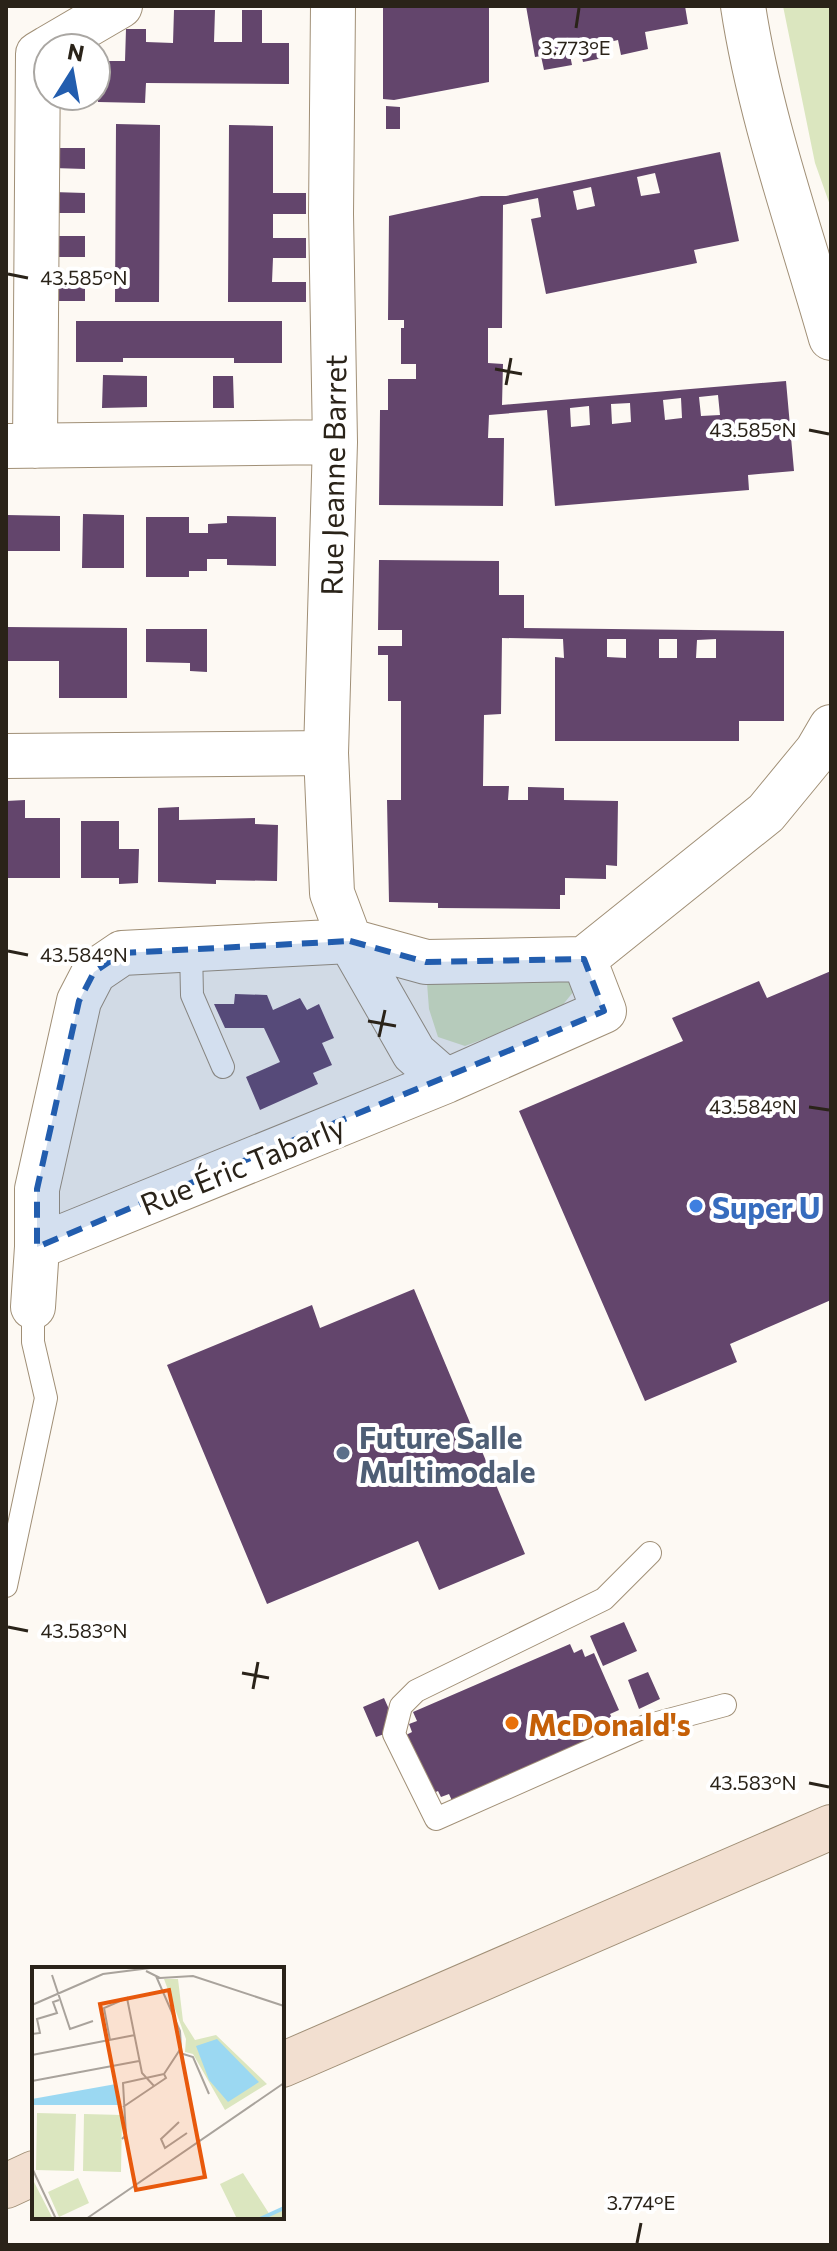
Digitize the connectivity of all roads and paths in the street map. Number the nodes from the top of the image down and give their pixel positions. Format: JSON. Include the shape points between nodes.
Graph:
{"nodes":[{"id":1,"x":120,"y":6,"type":"edge"},
{"id":2,"x":333,"y":6,"type":"edge"},
{"id":3,"x":743,"y":6,"type":"edge"},
{"id":4,"x":75,"y":32,"type":"edge"},
{"id":5,"x":35,"y":112,"type":"edge"},
{"id":6,"x":831,"y":338,"type":"edge"},
{"id":7,"x":335,"y":442,"type":"junction"},
{"id":8,"x":20,"y":446,"type":"edge"},
{"id":9,"x":826,"y":745,"type":"edge"},
{"id":10,"x":326,"y":753,"type":"junction"},
{"id":11,"x":6,"y":756,"type":"edge"},
{"id":12,"x":350,"y":941,"type":"junction"},
{"id":13,"x":191,"y":949,"type":"junction"},
{"id":14,"x":584,"y":959,"type":"junction"},
{"id":15,"x":223,"y":1067,"type":"dead end"},
{"id":16,"x":446,"y":1081,"type":"junction"},
{"id":17,"x":37,"y":1247,"type":"junction"},
{"id":18,"x":33,"y":1307,"type":"joint"},
{"id":19,"x":650,"y":1553,"type":"dead end"},
{"id":20,"x":6,"y":1586,"type":"edge"},
{"id":21,"x":725,"y":1705,"type":"dead end"},
{"id":22,"x":831,"y":1827,"type":"edge"},
{"id":23,"x":284,"y":2064,"type":"edge"},
{"id":24,"x":32,"y":2174,"type":"edge"},
{"id":25,"x":6,"y":2186,"type":"edge"}],
"edges":[{"from":1,"to":4,"type":"street"},
{"from":2,"to":7,"type":"street","name":"Rue Jeanne Barret"},
{"from":3,"to":6,"type":"street","via":[[778,157]]},
{"from":5,"to":8,"type":"street"},
{"from":7,"to":8,"type":"street"},
{"from":7,"to":10,"type":"street","name":"Rue Jeanne Barret"},
{"from":9,"to":14,"type":"street","via":[[766,813]]},
{"from":10,"to":11,"type":"street"},
{"from":10,"to":12,"type":"street","name":"Rue Jeanne Barret","via":[[332,893]]},
{"from":12,"to":13,"type":"street"},
{"from":12,"to":14,"type":"street","via":[[426,962]]},
{"from":12,"to":16,"type":"street","name":"Rue Jeanne Barret","via":[[414,1053]]},
{"from":13,"to":15,"type":"lane","via":[[192,995]]},
{"from":13,"to":17,"type":"street","via":[[122,953],[94,972],[79,1001],[37,1189]]},
{"from":14,"to":16,"type":"street","name":"Rue Éric Tabarly","via":[[604,1011]]},
{"from":16,"to":17,"type":"street","name":"Rue Éric Tabarly"},
{"from":17,"to":18,"type":"street"},
{"from":18,"to":20,"type":"lane","via":[[33,1342],[46,1398]]},
{"from":19,"to":21,"type":"lane","via":[[604,1599],[416,1691],[401,1706],[394,1734],[436,1819],[646,1726]]},
{"from":22,"to":23,"type":"main road"},
{"from":24,"to":25,"type":"main road"}]}
